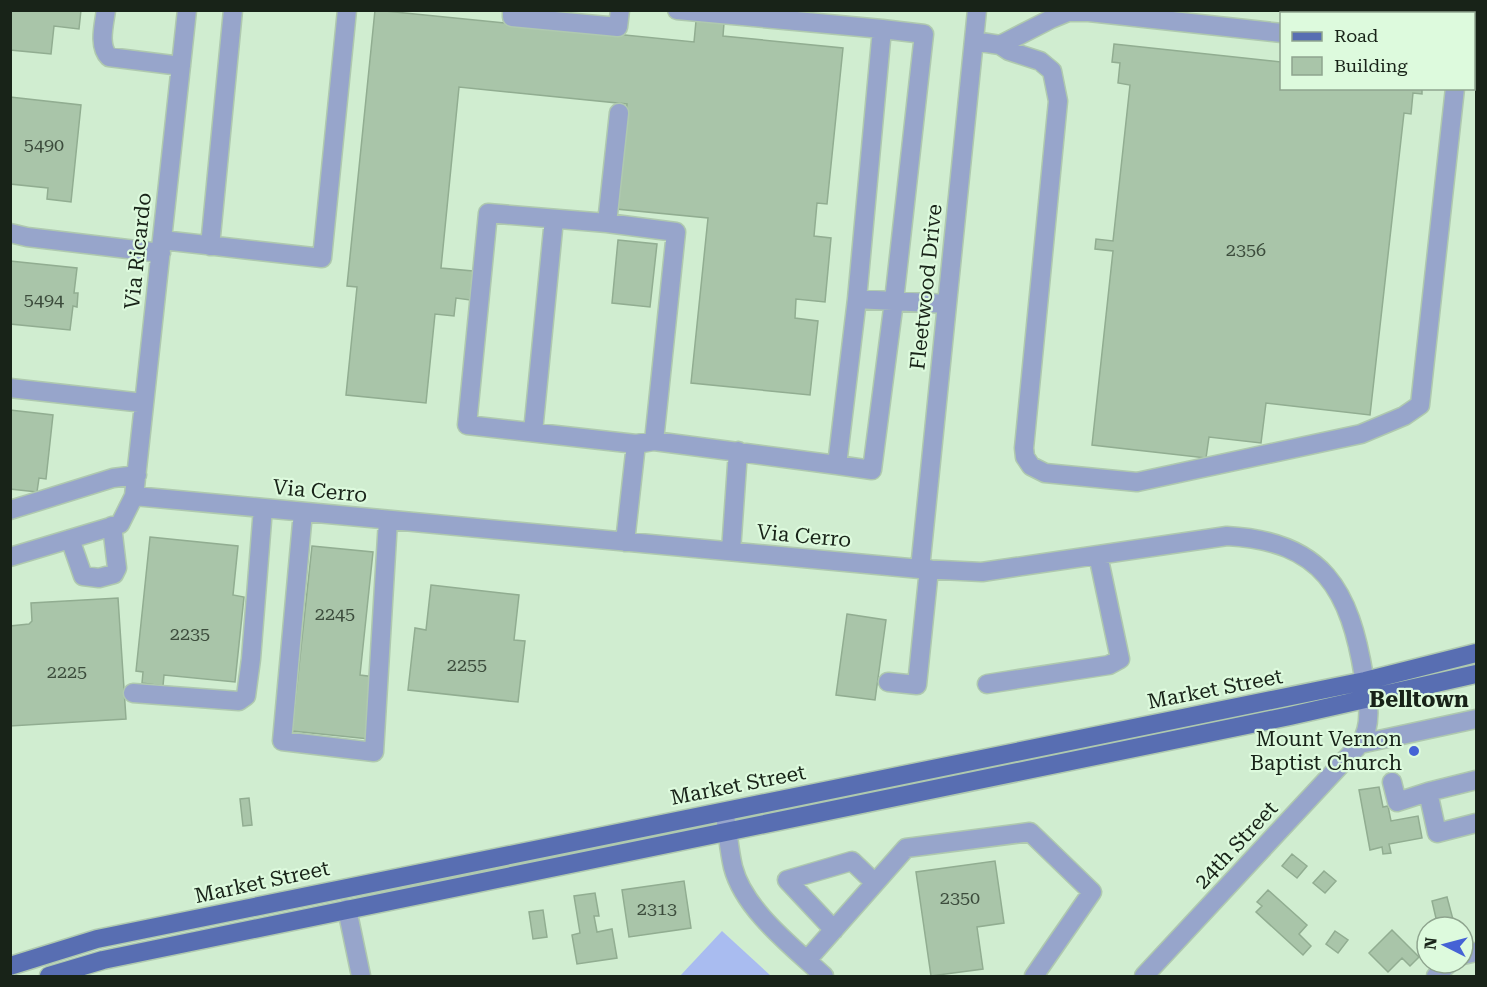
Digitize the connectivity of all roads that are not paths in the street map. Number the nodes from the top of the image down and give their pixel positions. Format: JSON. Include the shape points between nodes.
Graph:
{"nodes":[{"id":1,"x":106,"y":10,"type":"edge"},
{"id":2,"x":187,"y":10,"type":"edge"},
{"id":3,"x":234,"y":10,"type":"edge"},
{"id":4,"x":347,"y":10,"type":"edge"},
{"id":5,"x":512,"y":10,"type":"edge"},
{"id":6,"x":620,"y":10,"type":"edge"},
{"id":7,"x":677,"y":10,"type":"edge"},
{"id":8,"x":977,"y":10,"type":"edge"},
{"id":9,"x":882,"y":29,"type":"junction"},
{"id":10,"x":1280,"y":33,"type":"edge"},
{"id":11,"x":974,"y":41,"type":"junction"},
{"id":12,"x":1000,"y":45,"type":"junction"},
{"id":13,"x":181,"y":66,"type":"junction"},
{"id":14,"x":1455,"y":90,"type":"edge"},
{"id":15,"x":619,"y":113,"type":"dead end"},
{"id":16,"x":554,"y":219,"type":"junction"},
{"id":17,"x":607,"y":224,"type":"junction"},
{"id":18,"x":10,"y":233,"type":"edge"},
{"id":19,"x":210,"y":246,"type":"junction"},
{"id":20,"x":162,"y":247,"type":"junction"},
{"id":21,"x":857,"y":298,"type":"junction"},
{"id":22,"x":894,"y":301,"type":"junction"},
{"id":23,"x":947,"y":304,"type":"junction"},
{"id":24,"x":10,"y":388,"type":"edge"},
{"id":25,"x":144,"y":403,"type":"junction"},
{"id":26,"x":533,"y":432,"type":"junction"},
{"id":27,"x":645,"y":442,"type":"junction"},
{"id":28,"x":738,"y":452,"type":"junction"},
{"id":29,"x":837,"y":465,"type":"junction"},
{"id":30,"x":137,"y":475,"type":"junction"},
{"id":31,"x":134,"y":496,"type":"junction"},
{"id":32,"x":263,"y":508,"type":"junction"},
{"id":33,"x":10,"y":510,"type":"edge"},
{"id":34,"x":303,"y":512,"type":"junction"},
{"id":35,"x":388,"y":520,"type":"junction"},
{"id":36,"x":112,"y":526,"type":"junction"},
{"id":37,"x":70,"y":539,"type":"junction"},
{"id":38,"x":625,"y":542,"type":"junction"},
{"id":39,"x":730,"y":551,"type":"junction"},
{"id":40,"x":1098,"y":555,"type":"junction"},
{"id":41,"x":10,"y":557,"type":"edge"},
{"id":42,"x":924,"y":569,"type":"junction"},
{"id":43,"x":1476,"y":652,"type":"edge"},
{"id":44,"x":1476,"y":674,"type":"edge"},
{"id":45,"x":888,"y":682,"type":"dead end"},
{"id":46,"x":987,"y":684,"type":"dead end"},
{"id":47,"x":1367,"y":690,"type":"junction"},
{"id":48,"x":133,"y":693,"type":"dead end"},
{"id":49,"x":1476,"y":718,"type":"edge"},
{"id":50,"x":1360,"y":744,"type":"junction"},
{"id":51,"x":1476,"y":780,"type":"edge"},
{"id":52,"x":1392,"y":782,"type":"dead end"},
{"id":53,"x":1428,"y":792,"type":"junction"},
{"id":54,"x":724,"y":811,"type":"junction"},
{"id":55,"x":1476,"y":823,"type":"edge"},
{"id":56,"x":728,"y":831,"type":"junction"},
{"id":57,"x":875,"y":883,"type":"junction"},
{"id":58,"x":347,"y":909,"type":"junction"},
{"id":59,"x":834,"y":930,"type":"junction"},
{"id":60,"x":807,"y":960,"type":"junction"},
{"id":61,"x":10,"y":966,"type":"edge"},
{"id":62,"x":49,"y":976,"type":"edge"},
{"id":63,"x":361,"y":976,"type":"edge"},
{"id":64,"x":824,"y":976,"type":"edge"},
{"id":65,"x":1034,"y":976,"type":"edge"},
{"id":66,"x":1144,"y":976,"type":"edge"}],
"edges":[{"from":1,"to":13,"type":"street","via":[[102,39],[109,57]]},
{"from":2,"to":13,"type":"street","name":"Via Ricardo"},
{"from":3,"to":19,"type":"street"},
{"from":4,"to":19,"type":"street","via":[[322,258]]},
{"from":5,"to":6,"type":"street","via":[[512,17],[618,27]]},
{"from":7,"to":9,"type":"street"},
{"from":8,"to":11,"type":"street","name":"Fleetwood Drive"},
{"from":9,"to":21,"type":"street"},
{"from":9,"to":22,"type":"street","via":[[924,34]]},
{"from":10,"to":12,"type":"street","via":[[1068,12]]},
{"from":11,"to":12,"type":"street"},
{"from":11,"to":23,"type":"street","name":"Fleetwood Drive"},
{"from":12,"to":14,"type":"street","via":[[1040,61],[1052,71],[1058,101],[1024,448],[1031,466],[1045,473],[1137,482],[1361,434],[1420,405]]},
{"from":13,"to":20,"type":"street","name":"Via Ricardo"},
{"from":15,"to":17,"type":"street"},
{"from":16,"to":17,"type":"street"},
{"from":16,"to":26,"type":"street"},
{"from":16,"to":26,"type":"street","via":[[488,213],[467,425]]},
{"from":17,"to":27,"type":"street","via":[[676,232]]},
{"from":18,"to":20,"type":"street"},
{"from":19,"to":20,"type":"street"},
{"from":20,"to":25,"type":"street","name":"Via Ricardo"},
{"from":21,"to":22,"type":"street"},
{"from":21,"to":29,"type":"street"},
{"from":22,"to":23,"type":"street"},
{"from":22,"to":29,"type":"street","via":[[872,470]]},
{"from":23,"to":42,"type":"street","name":"Fleetwood Drive"},
{"from":24,"to":25,"type":"street"},
{"from":25,"to":30,"type":"street","name":"Via Ricardo"},
{"from":26,"to":27,"type":"street"},
{"from":27,"to":28,"type":"street"},
{"from":27,"to":38,"type":"street"},
{"from":28,"to":29,"type":"street"},
{"from":28,"to":39,"type":"street"},
{"from":30,"to":31,"type":"street","name":"Via Ricardo"},
{"from":30,"to":33,"type":"street","via":[[113,478]]},
{"from":31,"to":32,"type":"street","name":"Via Cerro"},
{"from":31,"to":36,"type":"street","name":"Via Ricardo","via":[[120,524]]},
{"from":32,"to":34,"type":"street","name":"Via Cerro"},
{"from":32,"to":48,"type":"street","via":[[246,696],[238,701]]},
{"from":34,"to":35,"type":"street","name":"Via Cerro"},
{"from":34,"to":35,"type":"street","via":[[282,741],[374,752]]},
{"from":35,"to":38,"type":"street","name":"Via Cerro"},
{"from":36,"to":37,"type":"street"},
{"from":36,"to":37,"type":"street","via":[[117,568],[114,574],[99,578],[82,576]]},
{"from":37,"to":41,"type":"street"},
{"from":38,"to":39,"type":"street","name":"Via Cerro"},
{"from":39,"to":42,"type":"street","name":"Via Cerro"},
{"from":40,"to":42,"type":"street","name":"Via Cerro","via":[[982,572]]},
{"from":40,"to":46,"type":"street","via":[[1120,659],[1109,665]]},
{"from":40,"to":47,"type":"street","name":"Via Cerro","via":[[1227,536],[1259,539],[1290,548],[1309,559],[1337,590],[1359,644]]},
{"from":42,"to":45,"type":"street","name":"Fleetwood Drive","via":[[917,685]]},
{"from":43,"to":47,"type":"main road","name":"Market Street"},
{"from":44,"to":47,"type":"main road","name":"Market Street"},
{"from":47,"to":50,"type":"street","name":"24th Street","via":[[1367,731]]},
{"from":47,"to":54,"type":"main road","name":"Market Street"},
{"from":47,"to":56,"type":"main road","name":"Market Street"},
{"from":49,"to":50,"type":"street"},
{"from":50,"to":66,"type":"street","name":"24th Street"},
{"from":51,"to":53,"type":"street"},
{"from":52,"to":53,"type":"street","via":[[1397,802]]},
{"from":53,"to":55,"type":"street","via":[[1437,833]]},
{"from":54,"to":56,"type":"street"},
{"from":54,"to":61,"type":"main road","name":"Market Street","via":[[97,939]]},
{"from":56,"to":58,"type":"main road","name":"Market Street"},
{"from":56,"to":60,"type":"street","via":[[733,868],[747,898]]},
{"from":57,"to":59,"type":"street"},
{"from":57,"to":59,"type":"street","via":[[852,861],[787,880]]},
{"from":57,"to":65,"type":"street","via":[[906,848],[1030,832],[1092,892]]},
{"from":58,"to":62,"type":"main road","name":"Market Street","via":[[103,960]]},
{"from":58,"to":63,"type":"street"},
{"from":59,"to":60,"type":"street"},
{"from":60,"to":64,"type":"street"}]}
